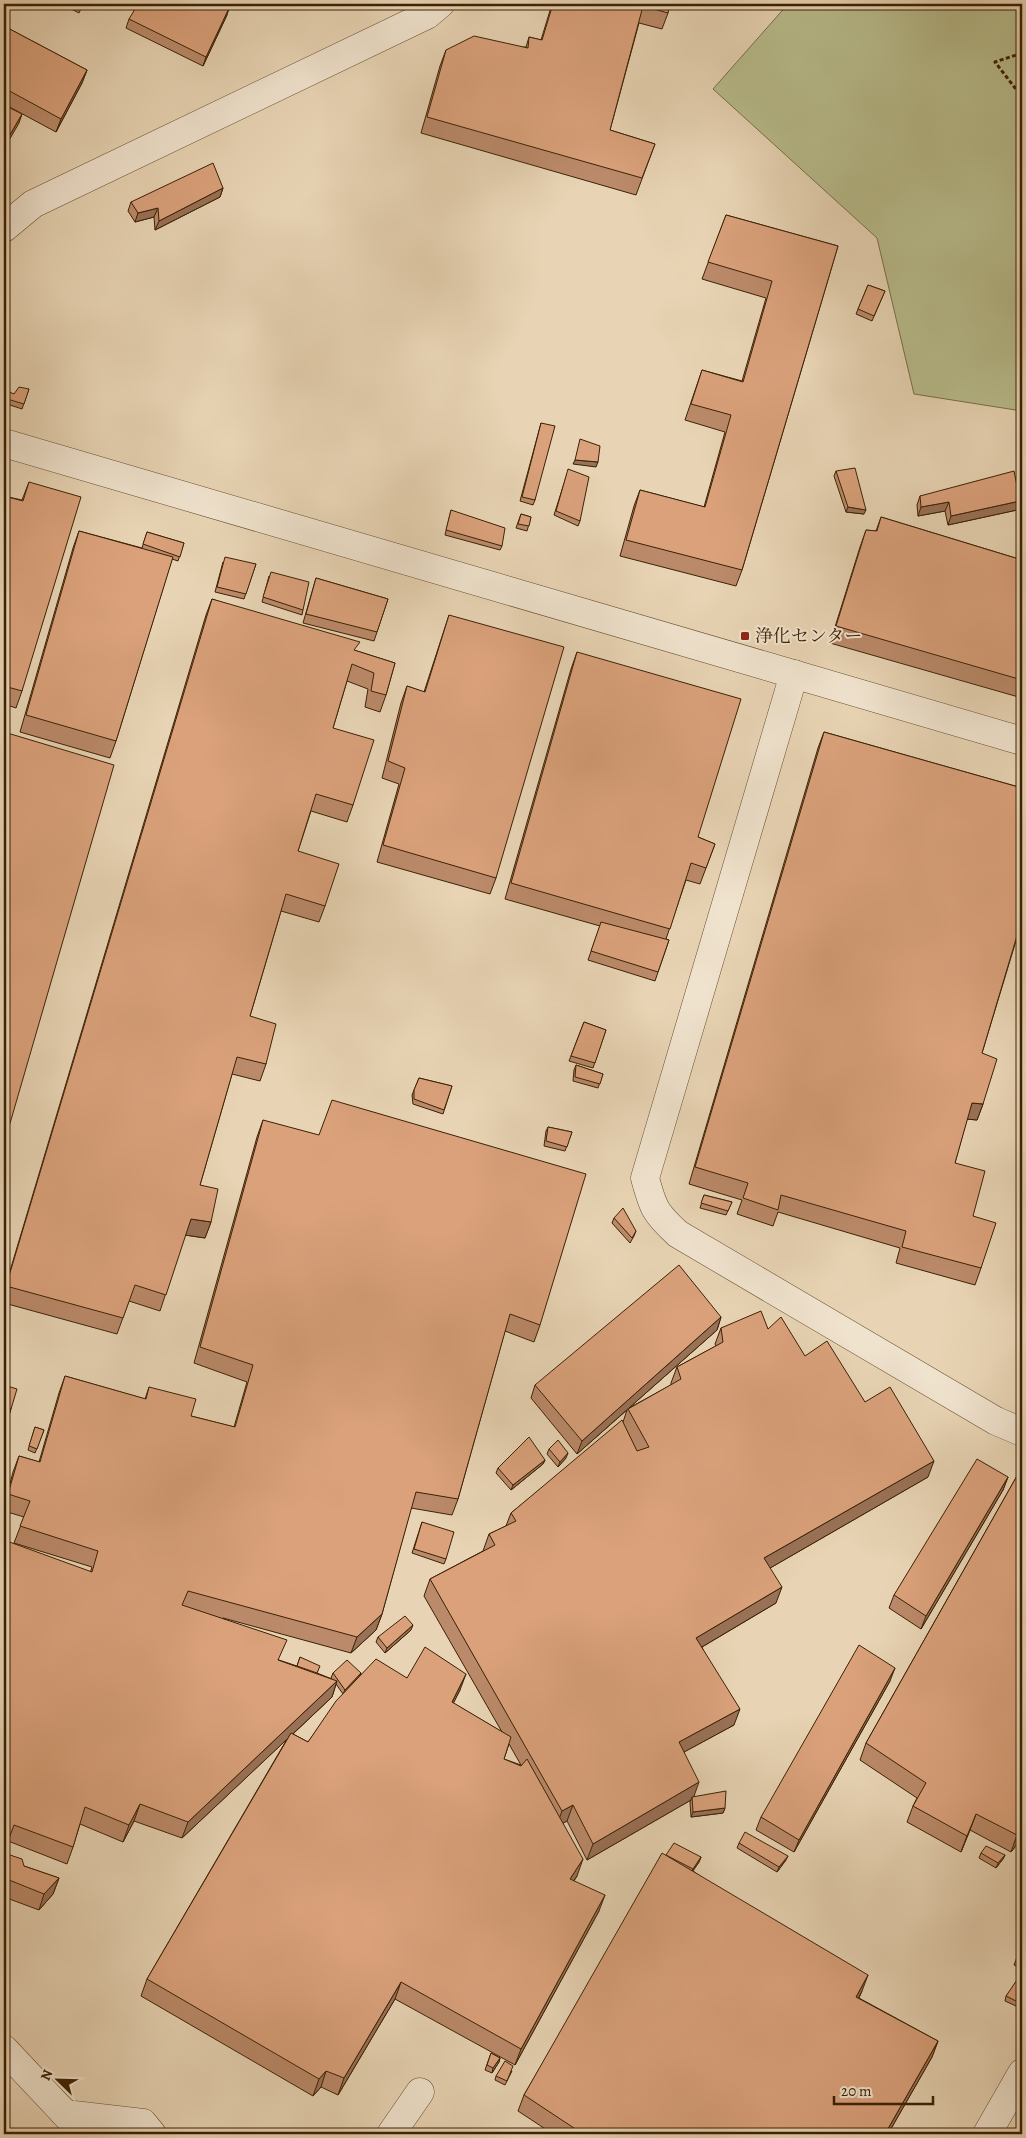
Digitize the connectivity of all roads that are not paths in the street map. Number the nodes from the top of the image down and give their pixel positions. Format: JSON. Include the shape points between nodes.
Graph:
{"nodes":[{"id":1,"x":440,"y":4,"type":"edge"},
{"id":2,"x":4,"y":228,"type":"edge"},
{"id":3,"x":4,"y":443,"type":"edge"},
{"id":4,"x":794,"y":674,"type":"junction"},
{"id":5,"x":1022,"y":741,"type":"edge"},
{"id":6,"x":1022,"y":1432,"type":"edge"},
{"id":7,"x":4,"y":2049,"type":"edge"},
{"id":8,"x":1022,"y":2074,"type":"edge"},
{"id":9,"x":420,"y":2092,"type":"dead end"},
{"id":10,"x":65,"y":2114,"type":"junction"},
{"id":11,"x":84,"y":2134,"type":"edge"},
{"id":12,"x":152,"y":2134,"type":"edge"},
{"id":13,"x":391,"y":2134,"type":"edge"},
{"id":14,"x":987,"y":2134,"type":"edge"}],
"edges":[{"from":1,"to":2,"type":"street","via":[[427,15],[33,204]]},
{"from":3,"to":4,"type":"street"},
{"from":4,"to":5,"type":"street"},
{"from":4,"to":6,"type":"street","via":[[645,1178],[651,1201],[659,1217],[678,1234],[996,1421]]},
{"from":7,"to":10,"type":"street"},
{"from":8,"to":14,"type":"street"},
{"from":9,"to":13,"type":"street"},
{"from":10,"to":11,"type":"street"},
{"from":10,"to":12,"type":"street","via":[[142,2123]]}]}
